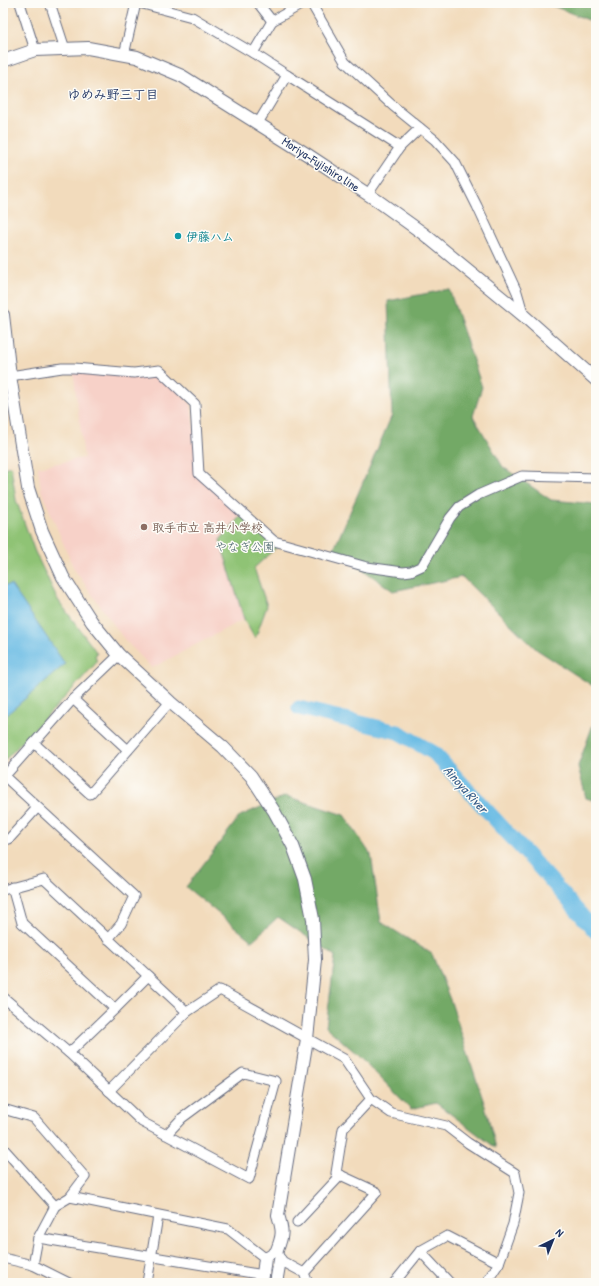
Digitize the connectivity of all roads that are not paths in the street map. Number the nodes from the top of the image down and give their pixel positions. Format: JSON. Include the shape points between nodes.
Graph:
{"nodes":[{"id":1,"x":20,"y":3,"type":"edge"},
{"id":2,"x":50,"y":3,"type":"edge"},
{"id":3,"x":138,"y":3,"type":"edge"},
{"id":4,"x":258,"y":3,"type":"edge"},
{"id":5,"x":304,"y":3,"type":"edge"},
{"id":6,"x":311,"y":3,"type":"edge"},
{"id":7,"x":272,"y":21,"type":"junction"},
{"id":8,"x":65,"y":49,"type":"junction"},
{"id":9,"x":35,"y":50,"type":"junction"},
{"id":10,"x":253,"y":52,"type":"junction"},
{"id":11,"x":124,"y":55,"type":"junction"},
{"id":12,"x":3,"y":61,"type":"edge"},
{"id":13,"x":287,"y":75,"type":"junction"},
{"id":14,"x":258,"y":123,"type":"junction"},
{"id":15,"x":420,"y":128,"type":"junction"},
{"id":16,"x":400,"y":147,"type":"junction"},
{"id":17,"x":368,"y":194,"type":"junction"},
{"id":18,"x":3,"y":315,"type":"edge"},
{"id":19,"x":524,"y":316,"type":"junction"},
{"id":20,"x":10,"y":376,"type":"junction"},
{"id":21,"x":596,"y":380,"type":"edge"},
{"id":22,"x":596,"y":478,"type":"edge"},
{"id":23,"x":119,"y":655,"type":"junction"},
{"id":24,"x":73,"y":699,"type":"junction"},
{"id":25,"x":170,"y":702,"type":"junction"},
{"id":26,"x":34,"y":743,"type":"junction"},
{"id":27,"x":128,"y":750,"type":"junction"},
{"id":28,"x":4,"y":776,"type":"edge"},
{"id":29,"x":38,"y":808,"type":"junction"},
{"id":30,"x":3,"y":840,"type":"edge"},
{"id":31,"x":8,"y":889,"type":"edge"},
{"id":32,"x":108,"y":939,"type":"junction"},
{"id":33,"x":148,"y":976,"type":"junction"},
{"id":34,"x":3,"y":997,"type":"edge"},
{"id":35,"x":115,"y":1009,"type":"junction"},
{"id":36,"x":187,"y":1012,"type":"junction"},
{"id":37,"x":307,"y":1039,"type":"junction"},
{"id":38,"x":69,"y":1053,"type":"junction"},
{"id":39,"x":109,"y":1091,"type":"junction"},
{"id":40,"x":371,"y":1099,"type":"junction"},
{"id":41,"x":3,"y":1110,"type":"edge"},
{"id":42,"x":166,"y":1135,"type":"junction"},
{"id":43,"x":3,"y":1148,"type":"edge"},
{"id":44,"x":342,"y":1176,"type":"junction"},
{"id":45,"x":70,"y":1197,"type":"junction"},
{"id":46,"x":55,"y":1206,"type":"junction"},
{"id":47,"x":158,"y":1216,"type":"junction"},
{"id":48,"x":297,"y":1222,"type":"dead end"},
{"id":49,"x":38,"y":1238,"type":"junction"},
{"id":50,"x":420,"y":1250,"type":"junction"},
{"id":51,"x":279,"y":1255,"type":"junction"},
{"id":52,"x":151,"y":1257,"type":"junction"},
{"id":53,"x":3,"y":1258,"type":"edge"},
{"id":54,"x":266,"y":1258,"type":"junction"},
{"id":55,"x":499,"y":1264,"type":"junction"},
{"id":56,"x":33,"y":1265,"type":"junction"},
{"id":57,"x":304,"y":1273,"type":"junction"},
{"id":58,"x":49,"y":1278,"type":"edge"},
{"id":59,"x":263,"y":1279,"type":"edge"},
{"id":60,"x":69,"y":1283,"type":"edge"},
{"id":61,"x":147,"y":1283,"type":"edge"},
{"id":62,"x":276,"y":1283,"type":"edge"},
{"id":63,"x":308,"y":1283,"type":"edge"},
{"id":64,"x":394,"y":1283,"type":"edge"},
{"id":65,"x":450,"y":1283,"type":"edge"},
{"id":66,"x":486,"y":1283,"type":"edge"}],
"edges":[{"from":1,"to":9,"type":"street"},
{"from":2,"to":8,"type":"street"},
{"from":3,"to":10,"type":"street","via":[[192,17]]},
{"from":3,"to":11,"type":"street"},
{"from":4,"to":7,"type":"street"},
{"from":5,"to":7,"type":"street"},
{"from":6,"to":15,"type":"street","via":[[345,62]]},
{"from":7,"to":10,"type":"street"},
{"from":8,"to":9,"type":"street","name":"Moriya-Fujishiro line"},
{"from":8,"to":11,"type":"street","name":"Moriya-Fujishiro line","via":[[88,48]]},
{"from":9,"to":12,"type":"street","name":"Moriya-Fujishiro line"},
{"from":10,"to":13,"type":"street"},
{"from":11,"to":14,"type":"street","name":"Moriya-Fujishiro line","via":[[182,76]]},
{"from":13,"to":14,"type":"street"},
{"from":13,"to":16,"type":"street"},
{"from":14,"to":17,"type":"street","name":"Moriya-Fujishiro line"},
{"from":15,"to":16,"type":"street"},
{"from":15,"to":19,"type":"street","via":[[455,162],[517,292]]},
{"from":16,"to":17,"type":"street"},
{"from":17,"to":19,"type":"street","name":"Moriya-Fujishiro line","via":[[424,234]]},
{"from":18,"to":20,"type":"street"},
{"from":19,"to":21,"type":"street","name":"Moriya-Fujishiro line"},
{"from":20,"to":22,"type":"street","via":[[62,368],[134,373],[160,370],[195,404],[199,474],[274,541],[367,567],[403,572],[422,566],[459,507],[478,495],[522,476]]},
{"from":20,"to":23,"type":"street","via":[[28,488],[42,531],[63,577],[92,622]]},
{"from":23,"to":24,"type":"street"},
{"from":23,"to":25,"type":"street"},
{"from":24,"to":26,"type":"street"},
{"from":24,"to":27,"type":"street"},
{"from":25,"to":27,"type":"street"},
{"from":25,"to":37,"type":"street","via":[[223,747],[251,776],[293,846],[305,879],[313,918],[315,960]]},
{"from":26,"to":27,"type":"street","via":[[90,794]]},
{"from":26,"to":28,"type":"street"},
{"from":28,"to":29,"type":"street"},
{"from":29,"to":30,"type":"street","via":[[9,839]]},
{"from":29,"to":32,"type":"street","via":[[134,896],[121,924]]},
{"from":31,"to":32,"type":"street","via":[[44,879]]},
{"from":31,"to":35,"type":"street","via":[[22,923]]},
{"from":32,"to":33,"type":"street"},
{"from":33,"to":35,"type":"street"},
{"from":33,"to":36,"type":"street"},
{"from":34,"to":38,"type":"street"},
{"from":35,"to":38,"type":"street"},
{"from":36,"to":37,"type":"street","via":[[220,990]]},
{"from":36,"to":39,"type":"street"},
{"from":37,"to":40,"type":"street","via":[[344,1059]]},
{"from":37,"to":51,"type":"street","via":[[278,1215],[283,1228]]},
{"from":38,"to":39,"type":"street"},
{"from":39,"to":42,"type":"street","via":[[142,1122]]},
{"from":40,"to":44,"type":"street","via":[[343,1129],[336,1173]]},
{"from":40,"to":55,"type":"street","via":[[391,1113],[446,1126],[515,1173],[519,1193],[513,1224]]},
{"from":41,"to":45,"type":"street","via":[[34,1118],[85,1177]]},
{"from":42,"to":42,"type":"street","via":[[249,1179],[276,1081],[243,1073],[182,1118]]},
{"from":43,"to":46,"type":"street"},
{"from":44,"to":48,"type":"street"},
{"from":44,"to":57,"type":"street","via":[[377,1192]]},
{"from":45,"to":46,"type":"street"},
{"from":45,"to":47,"type":"street"},
{"from":46,"to":49,"type":"street"},
{"from":47,"to":52,"type":"street"},
{"from":47,"to":54,"type":"street","via":[[228,1229]]},
{"from":49,"to":52,"type":"street"},
{"from":49,"to":56,"type":"street"},
{"from":50,"to":55,"type":"street","via":[[447,1236]]},
{"from":50,"to":64,"type":"street"},
{"from":50,"to":65,"type":"street"},
{"from":51,"to":54,"type":"street"},
{"from":51,"to":57,"type":"street"},
{"from":51,"to":62,"type":"street"},
{"from":52,"to":59,"type":"street"},
{"from":52,"to":61,"type":"street"},
{"from":53,"to":56,"type":"street"},
{"from":54,"to":59,"type":"street"},
{"from":55,"to":66,"type":"street"},
{"from":56,"to":58,"type":"street"},
{"from":57,"to":63,"type":"street"},
{"from":58,"to":60,"type":"street"}]}
